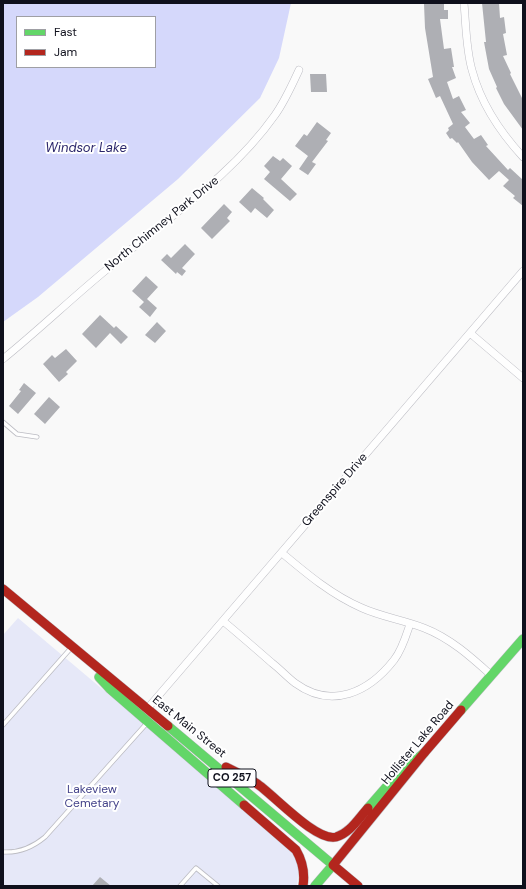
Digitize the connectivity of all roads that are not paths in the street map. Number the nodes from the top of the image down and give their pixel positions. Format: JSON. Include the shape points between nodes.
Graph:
{"nodes":[{"id":1,"x":464,"y":3,"type":"edge"},
{"id":2,"x":299,"y":70,"type":"dead end"},
{"id":3,"x":523,"y":157,"type":"edge"},
{"id":4,"x":523,"y":271,"type":"edge"},
{"id":5,"x":470,"y":334,"type":"junction"},
{"id":6,"x":3,"y":359,"type":"edge"},
{"id":7,"x":523,"y":378,"type":"edge"},
{"id":8,"x":3,"y":422,"type":"edge"},
{"id":9,"x":38,"y":437,"type":"dead end"},
{"id":10,"x":282,"y":553,"type":"junction"},
{"id":11,"x":3,"y":589,"type":"edge"},
{"id":12,"x":223,"y":621,"type":"junction"},
{"id":13,"x":410,"y":624,"type":"junction"},
{"id":14,"x":523,"y":639,"type":"edge"},
{"id":15,"x":72,"y":647,"type":"junction"},
{"id":16,"x":491,"y":675,"type":"junction"},
{"id":17,"x":151,"y":712,"type":"junction"},
{"id":18,"x":148,"y":722,"type":"junction"},
{"id":19,"x":3,"y":725,"type":"edge"},
{"id":20,"x":424,"y":754,"type":"junction"},
{"id":21,"x":204,"y":755,"type":"junction"},
{"id":22,"x":3,"y":852,"type":"edge"},
{"id":23,"x":333,"y":865,"type":"junction"},
{"id":24,"x":180,"y":886,"type":"edge"},
{"id":25,"x":218,"y":886,"type":"edge"},
{"id":26,"x":303,"y":886,"type":"edge"},
{"id":27,"x":315,"y":886,"type":"edge"},
{"id":28,"x":358,"y":886,"type":"edge"}],
"edges":[{"from":1,"to":3,"type":"street","via":[[472,70],[488,111]]},
{"from":2,"to":6,"type":"street","name":"North Chimney Park Drive","via":[[276,115],[236,162]]},
{"from":4,"to":5,"type":"street","name":"Greenspire Drive"},
{"from":5,"to":7,"type":"street"},
{"from":5,"to":10,"type":"street","name":"Greenspire Drive"},
{"from":8,"to":9,"type":"lane","via":[[17,434]]},
{"from":10,"to":12,"type":"street","name":"Greenspire Drive"},
{"from":10,"to":13,"type":"street","via":[[331,592],[363,608]]},
{"from":11,"to":15,"type":"main road","name":"East Main Street","number":"CO 257"},
{"from":12,"to":13,"type":"street","via":[[296,683],[324,696],[357,692],[372,682],[394,660]]},
{"from":12,"to":17,"type":"street","name":"Greenspire Drive"},
{"from":13,"to":16,"type":"street","via":[[443,638]]},
{"from":14,"to":16,"type":"main road","name":"Hollister Lake Road"},
{"from":15,"to":17,"type":"main road","name":"East Main Street","number":"CO 257"},
{"from":15,"to":18,"type":"main road","via":[[110,690]]},
{"from":15,"to":19,"type":"lane"},
{"from":16,"to":20,"type":"main road","name":"Hollister Lake Road"},
{"from":17,"to":18,"type":"lane"},
{"from":17,"to":21,"type":"main road","name":"East Main Street","number":"CO 257"},
{"from":18,"to":22,"type":"lane","via":[[45,837],[27,848]]},
{"from":18,"to":26,"type":"main road","via":[[296,850],[304,866]]},
{"from":20,"to":21,"type":"main road","via":[[395,777],[347,832],[336,837],[323,836],[314,831],[256,783]]},
{"from":20,"to":23,"type":"main road","name":"Hollister Lake Road"},
{"from":21,"to":23,"type":"main road","name":"East Main Street","number":"CO 257"},
{"from":23,"to":27,"type":"main road","name":"Hollister Lake Road"},
{"from":23,"to":28,"type":"main road","name":"East Main Street"},
{"from":24,"to":25,"type":"lane","via":[[196,868]]}]}
